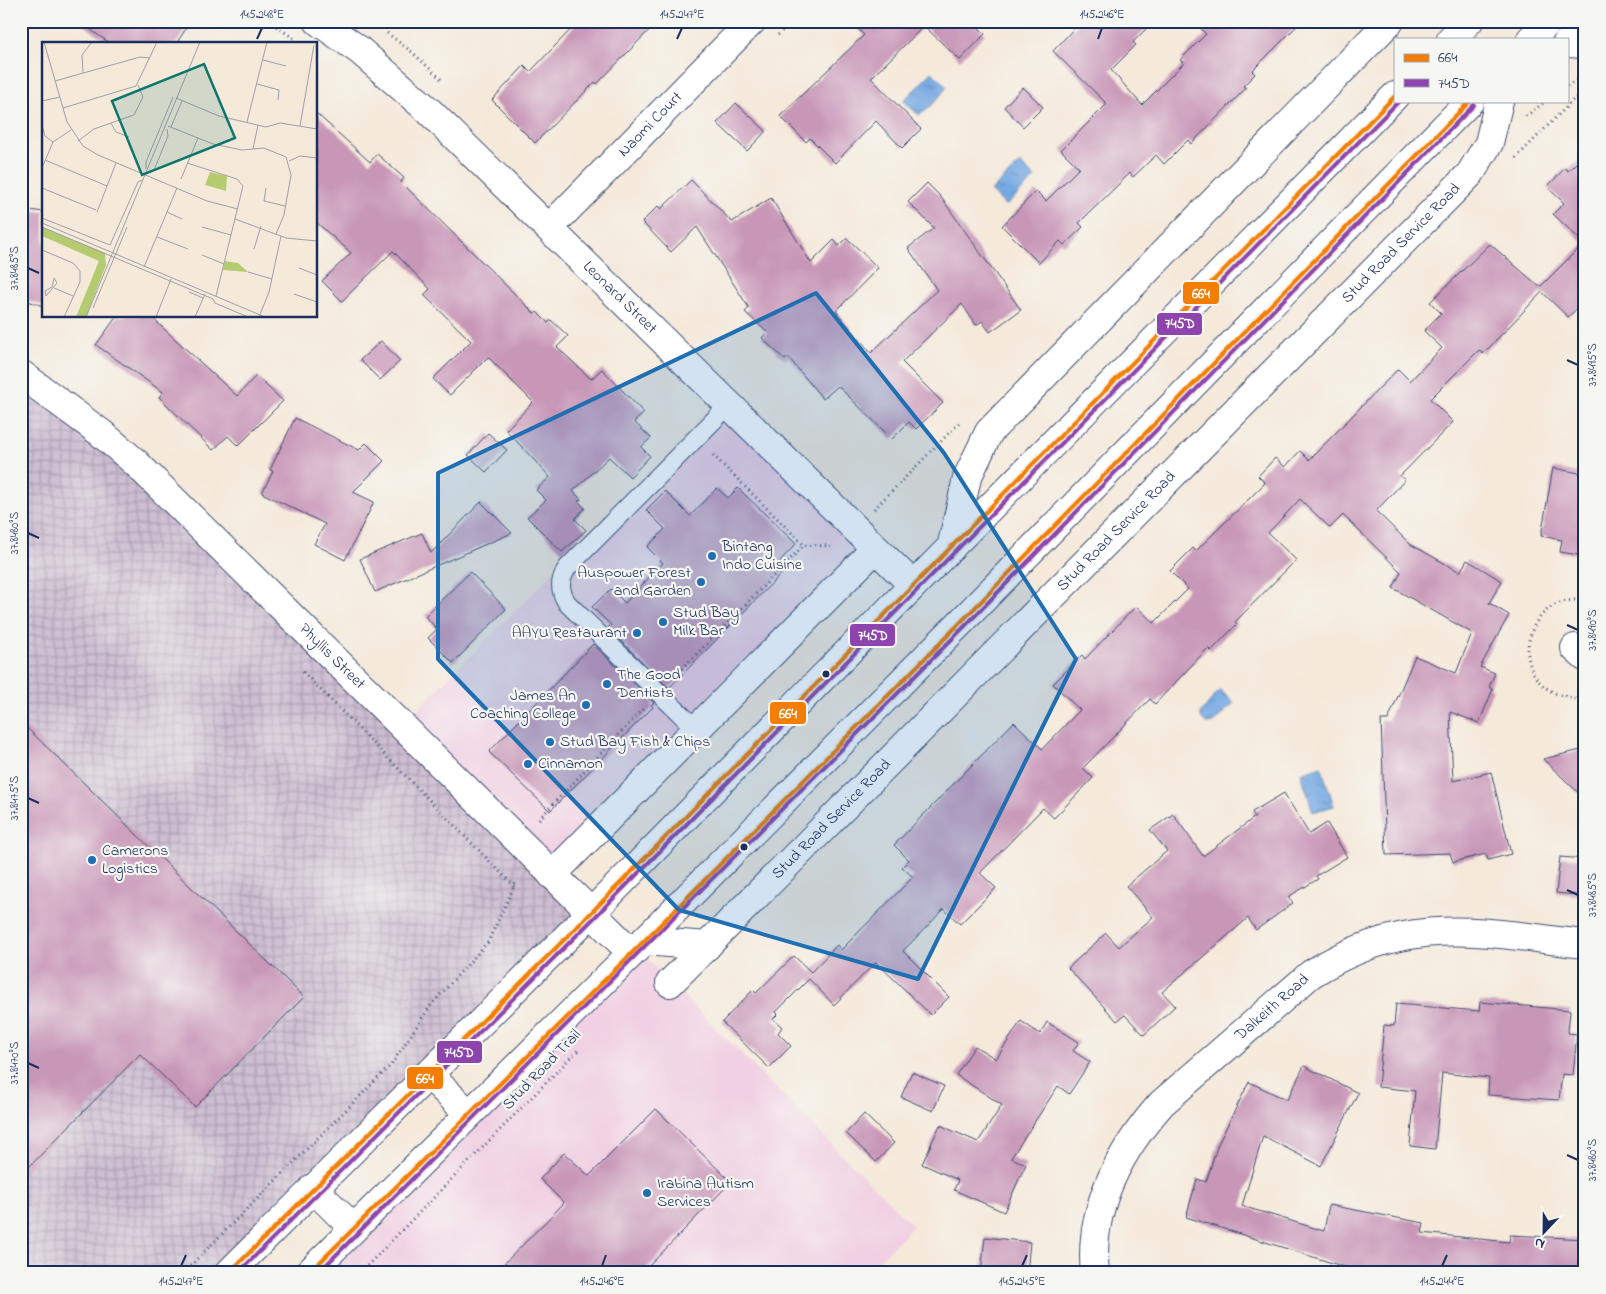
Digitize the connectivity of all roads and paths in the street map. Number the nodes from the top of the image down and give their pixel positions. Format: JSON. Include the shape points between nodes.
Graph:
{"nodes":[{"id":1,"x":268,"y":21,"type":"edge"},
{"id":2,"x":318,"y":21,"type":"edge"},
{"id":3,"x":752,"y":21,"type":"edge"},
{"id":4,"x":1390,"y":21,"type":"edge"},
{"id":5,"x":1469,"y":21,"type":"edge"},
{"id":6,"x":1549,"y":21,"type":"edge"},
{"id":7,"x":1452,"y":38,"type":"edge"},
{"id":8,"x":1532,"y":38,"type":"edge"},
{"id":9,"x":298,"y":42,"type":"edge"},
{"id":10,"x":1568,"y":42,"type":"edge"},
{"id":11,"x":1585,"y":44,"type":"edge"},
{"id":12,"x":1585,"y":78,"type":"edge"},
{"id":13,"x":1568,"y":85,"type":"edge"},
{"id":14,"x":1394,"y":97,"type":"edge"},
{"id":15,"x":1469,"y":102,"type":"edge"},
{"id":16,"x":1499,"y":102,"type":"edge"},
{"id":17,"x":549,"y":228,"type":"junction"},
{"id":18,"x":21,"y":374,"type":"edge"},
{"id":19,"x":729,"y":406,"type":"junction"},
{"id":20,"x":713,"y":454,"type":"dead end"},
{"id":21,"x":804,"y":545,"type":"junction"},
{"id":22,"x":834,"y":546,"type":"dead end"},
{"id":23,"x":951,"y":548,"type":"junction"},
{"id":24,"x":875,"y":549,"type":"junction"},
{"id":25,"x":913,"y":585,"type":"junction"},
{"id":26,"x":300,"y":669,"type":"dead end"},
{"id":27,"x":659,"y":692,"type":"junction"},
{"id":28,"x":696,"y":729,"type":"junction"},
{"id":29,"x":539,"y":819,"type":"dead end"},
{"id":30,"x":552,"y":875,"type":"junction"},
{"id":31,"x":591,"y":913,"type":"junction"},
{"id":32,"x":1585,"y":944,"type":"edge"},
{"id":33,"x":707,"y":946,"type":"junction"},
{"id":34,"x":638,"y":947,"type":"junction"},
{"id":35,"x":670,"y":983,"type":"dead end"},
{"id":36,"x":585,"y":1044,"type":"dead end"},
{"id":37,"x":428,"y":1074,"type":"junction"},
{"id":38,"x":468,"y":1113,"type":"junction"},
{"id":39,"x":313,"y":1188,"type":"junction"},
{"id":40,"x":353,"y":1228,"type":"junction"},
{"id":41,"x":183,"y":1273,"type":"edge"},
{"id":42,"x":229,"y":1273,"type":"edge"},
{"id":43,"x":308,"y":1273,"type":"edge"},
{"id":44,"x":360,"y":1273,"type":"edge"},
{"id":45,"x":1095,"y":1273,"type":"edge"}],
"edges":[{"from":1,"to":9,"type":"path"},
{"from":2,"to":17,"type":"street","name":"Leonard Street","via":[[386,72]]},
{"from":3,"to":17,"type":"street","name":"Naomi Court"},
{"from":4,"to":23,"type":"street","via":[[989,432],[967,478]]},
{"from":5,"to":7,"type":"street"},
{"from":6,"to":8,"type":"street"},
{"from":10,"to":11,"type":"street"},
{"from":12,"to":13,"type":"path"},
{"from":14,"to":23,"type":"street","via":[[1183,308]]},
{"from":15,"to":34,"type":"street","via":[[974,609]]},
{"from":16,"to":33,"type":"street","name":"Stud Road Service Road","via":[[1489,143],[1470,174]]},
{"from":17,"to":19,"type":"street","name":"Leonard Street"},
{"from":18,"to":30,"type":"street","name":"Phyllis Street","via":[[136,462]]},
{"from":19,"to":24,"type":"street","name":"Leonard Street"},
{"from":19,"to":27,"type":"lane","via":[[560,578],[567,603]]},
{"from":20,"to":21,"type":"path"},
{"from":21,"to":22,"type":"path"},
{"from":21,"to":27,"type":"path"},
{"from":23,"to":25,"type":"street"},
{"from":24,"to":25,"type":"street","name":"Leonard Street"},
{"from":24,"to":28,"type":"street"},
{"from":25,"to":31,"type":"street"},
{"from":26,"to":41,"type":"path","via":[[515,887],[488,942],[430,1005],[391,1065]]},
{"from":27,"to":28,"type":"lane"},
{"from":27,"to":29,"type":"path"},
{"from":28,"to":30,"type":"street"},
{"from":30,"to":31,"type":"street","name":"Phyllis Street"},
{"from":31,"to":34,"type":"street","name":"Phyllis Street"},
{"from":31,"to":37,"type":"street"},
{"from":32,"to":45,"type":"street","name":"Dalkeith Road","via":[[1474,931],[1414,933],[1360,947],[1311,974],[1142,1124],[1116,1167],[1106,1192],[1096,1239]]},
{"from":33,"to":34,"type":"street"},
{"from":33,"to":35,"type":"street","name":"Stud Road Service Road"},
{"from":34,"to":38,"type":"street"},
{"from":36,"to":44,"type":"path","name":"Stud Road Trail"},
{"from":37,"to":38,"type":"street"},
{"from":37,"to":39,"type":"street"},
{"from":38,"to":40,"type":"street"},
{"from":39,"to":40,"type":"street"},
{"from":39,"to":42,"type":"street"},
{"from":40,"to":43,"type":"street"}]}
